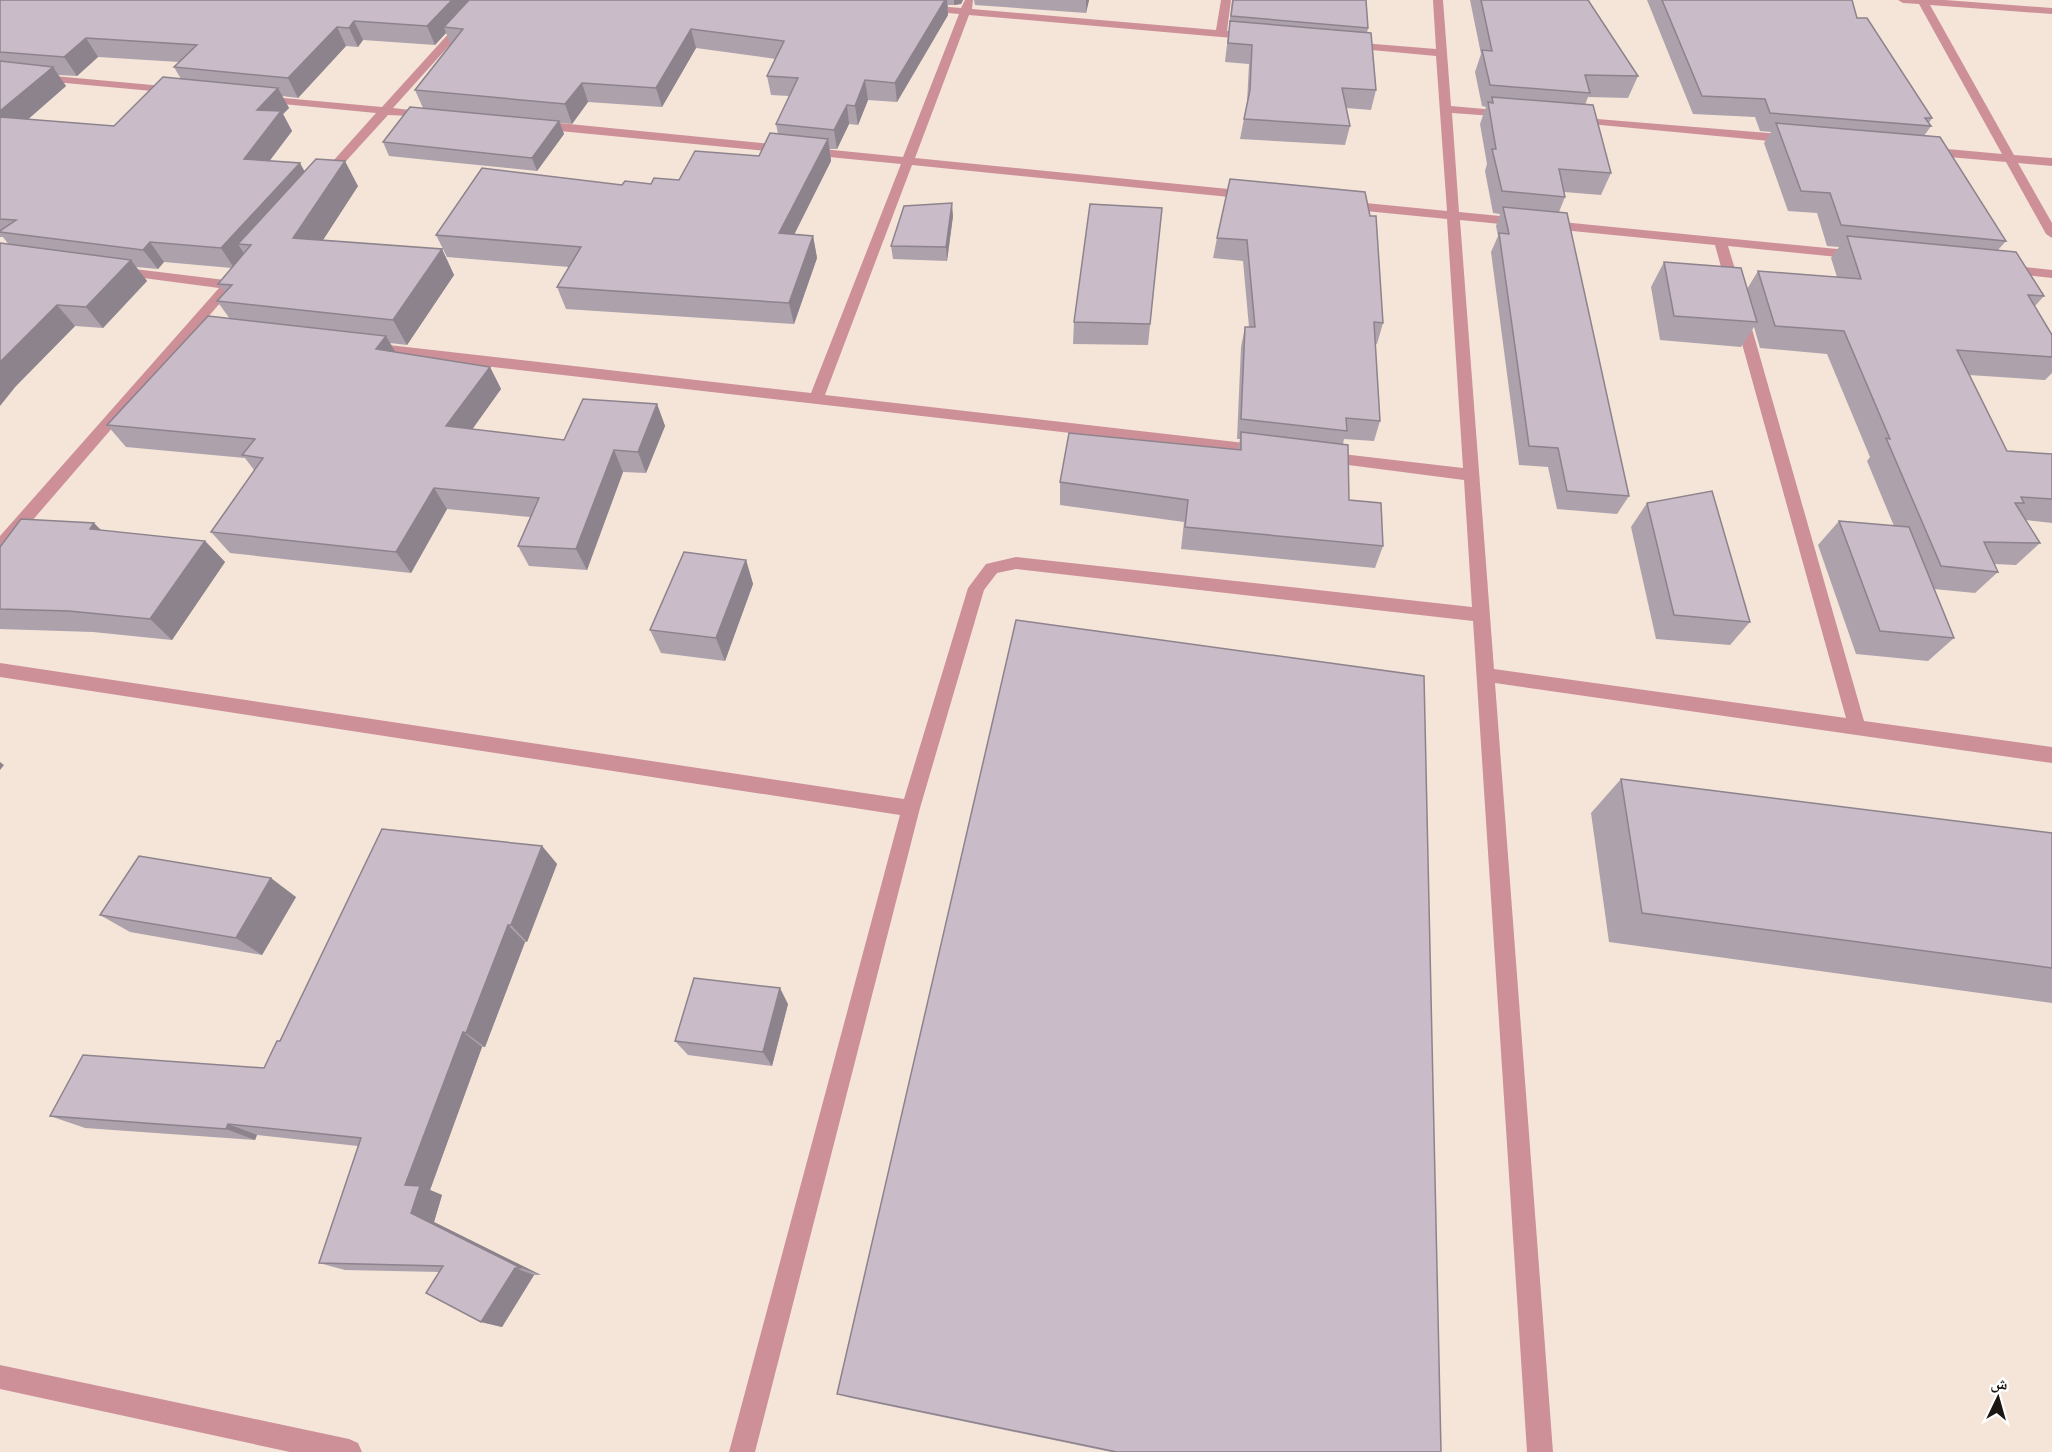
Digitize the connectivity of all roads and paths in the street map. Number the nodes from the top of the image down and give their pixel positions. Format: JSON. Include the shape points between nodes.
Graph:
{"nodes":[{"id":1,"x":485,"y":0,"type":"edge"},
{"id":2,"x":1226,"y":0,"type":"edge"},
{"id":3,"x":1438,"y":0,"type":"edge"},
{"id":4,"x":1903,"y":0,"type":"edge"},
{"id":5,"x":1922,"y":1,"type":"edge"},
{"id":6,"x":967,"y":6,"type":"edge"},
{"id":7,"x":909,"y":7,"type":"edge"},
{"id":8,"x":2052,"y":11,"type":"edge"},
{"id":9,"x":1221,"y":34,"type":"junction"},
{"id":10,"x":1256,"y":37,"type":"edge"},
{"id":11,"x":1337,"y":44,"type":"edge"},
{"id":12,"x":1442,"y":52,"type":"junction"},
{"id":13,"x":0,"y":74,"type":"edge"},
{"id":14,"x":186,"y":92,"type":"edge"},
{"id":15,"x":244,"y":97,"type":"edge"},
{"id":16,"x":1446,"y":109,"type":"junction"},
{"id":17,"x":384,"y":111,"type":"junction"},
{"id":18,"x":1516,"y":115,"type":"edge"},
{"id":19,"x":443,"y":116,"type":"edge"},
{"id":20,"x":1563,"y":119,"type":"edge"},
{"id":21,"x":527,"y":124,"type":"edge"},
{"id":22,"x":1798,"y":140,"type":"edge"},
{"id":23,"x":1916,"y":150,"type":"edge"},
{"id":24,"x":2010,"y":158,"type":"junction"},
{"id":25,"x":908,"y":161,"type":"junction"},
{"id":26,"x":2052,"y":162,"type":"edge"},
{"id":27,"x":314,"y":189,"type":"edge"},
{"id":28,"x":1264,"y":196,"type":"edge"},
{"id":29,"x":1335,"y":204,"type":"edge"},
{"id":30,"x":1454,"y":215,"type":"junction"},
{"id":31,"x":2052,"y":234,"type":"edge"},
{"id":32,"x":1720,"y":241,"type":"junction"},
{"id":33,"x":1874,"y":256,"type":"edge"},
{"id":34,"x":245,"y":267,"type":"edge"},
{"id":35,"x":1993,"y":268,"type":"edge"},
{"id":36,"x":103,"y":269,"type":"edge"},
{"id":37,"x":2052,"y":274,"type":"edge"},
{"id":38,"x":230,"y":285,"type":"junction"},
{"id":39,"x":190,"y":328,"type":"junction"},
{"id":40,"x":214,"y":331,"type":"edge"},
{"id":41,"x":356,"y":346,"type":"edge"},
{"id":42,"x":817,"y":397,"type":"junction"},
{"id":43,"x":1281,"y":452,"type":"edge"},
{"id":44,"x":1305,"y":455,"type":"edge"},
{"id":45,"x":1472,"y":475,"type":"junction"},
{"id":46,"x":0,"y":547,"type":"edge"},
{"id":47,"x":1480,"y":615,"type":"junction"},
{"id":48,"x":0,"y":670,"type":"edge"},
{"id":49,"x":1486,"y":675,"type":"junction"},
{"id":50,"x":1857,"y":727,"type":"junction"},
{"id":51,"x":2052,"y":755,"type":"edge"},
{"id":52,"x":911,"y":808,"type":"junction"},
{"id":53,"x":0,"y":1377,"type":"edge"},
{"id":54,"x":349,"y":1452,"type":"edge"},
{"id":55,"x":742,"y":1452,"type":"edge"},
{"id":56,"x":1540,"y":1452,"type":"edge"}],
"edges":[{"from":1,"to":17,"type":"street"},
{"from":2,"to":9,"type":"street"},
{"from":3,"to":12,"type":"street"},
{"from":4,"to":5,"type":"street"},
{"from":5,"to":8,"type":"street"},
{"from":5,"to":24,"type":"street"},
{"from":6,"to":7,"type":"street"},
{"from":6,"to":9,"type":"street"},
{"from":6,"to":25,"type":"street"},
{"from":9,"to":10,"type":"street"},
{"from":11,"to":12,"type":"street"},
{"from":12,"to":16,"type":"street"},
{"from":13,"to":14,"type":"street"},
{"from":15,"to":17,"type":"street"},
{"from":16,"to":18,"type":"street"},
{"from":16,"to":30,"type":"street"},
{"from":17,"to":19,"type":"street"},
{"from":17,"to":27,"type":"street"},
{"from":20,"to":22,"type":"street"},
{"from":21,"to":25,"type":"street"},
{"from":23,"to":24,"type":"street"},
{"from":24,"to":26,"type":"street"},
{"from":24,"to":31,"type":"street"},
{"from":25,"to":28,"type":"street"},
{"from":25,"to":42,"type":"street"},
{"from":29,"to":30,"type":"street"},
{"from":30,"to":32,"type":"street"},
{"from":30,"to":45,"type":"street"},
{"from":32,"to":33,"type":"street"},
{"from":32,"to":50,"type":"street"},
{"from":34,"to":38,"type":"street"},
{"from":35,"to":37,"type":"street"},
{"from":36,"to":38,"type":"street"},
{"from":38,"to":39,"type":"street"},
{"from":39,"to":40,"type":"street"},
{"from":39,"to":46,"type":"street"},
{"from":41,"to":42,"type":"street"},
{"from":42,"to":43,"type":"street"},
{"from":44,"to":45,"type":"street"},
{"from":45,"to":47,"type":"street"},
{"from":47,"to":49,"type":"street"},
{"from":47,"to":52,"type":"street","via":[[1016,563],[992,568],[976,588]]},
{"from":48,"to":52,"type":"street"},
{"from":49,"to":50,"type":"street"},
{"from":49,"to":56,"type":"street"},
{"from":50,"to":51,"type":"street"},
{"from":52,"to":55,"type":"street"},
{"from":53,"to":54,"type":"street"}]}
